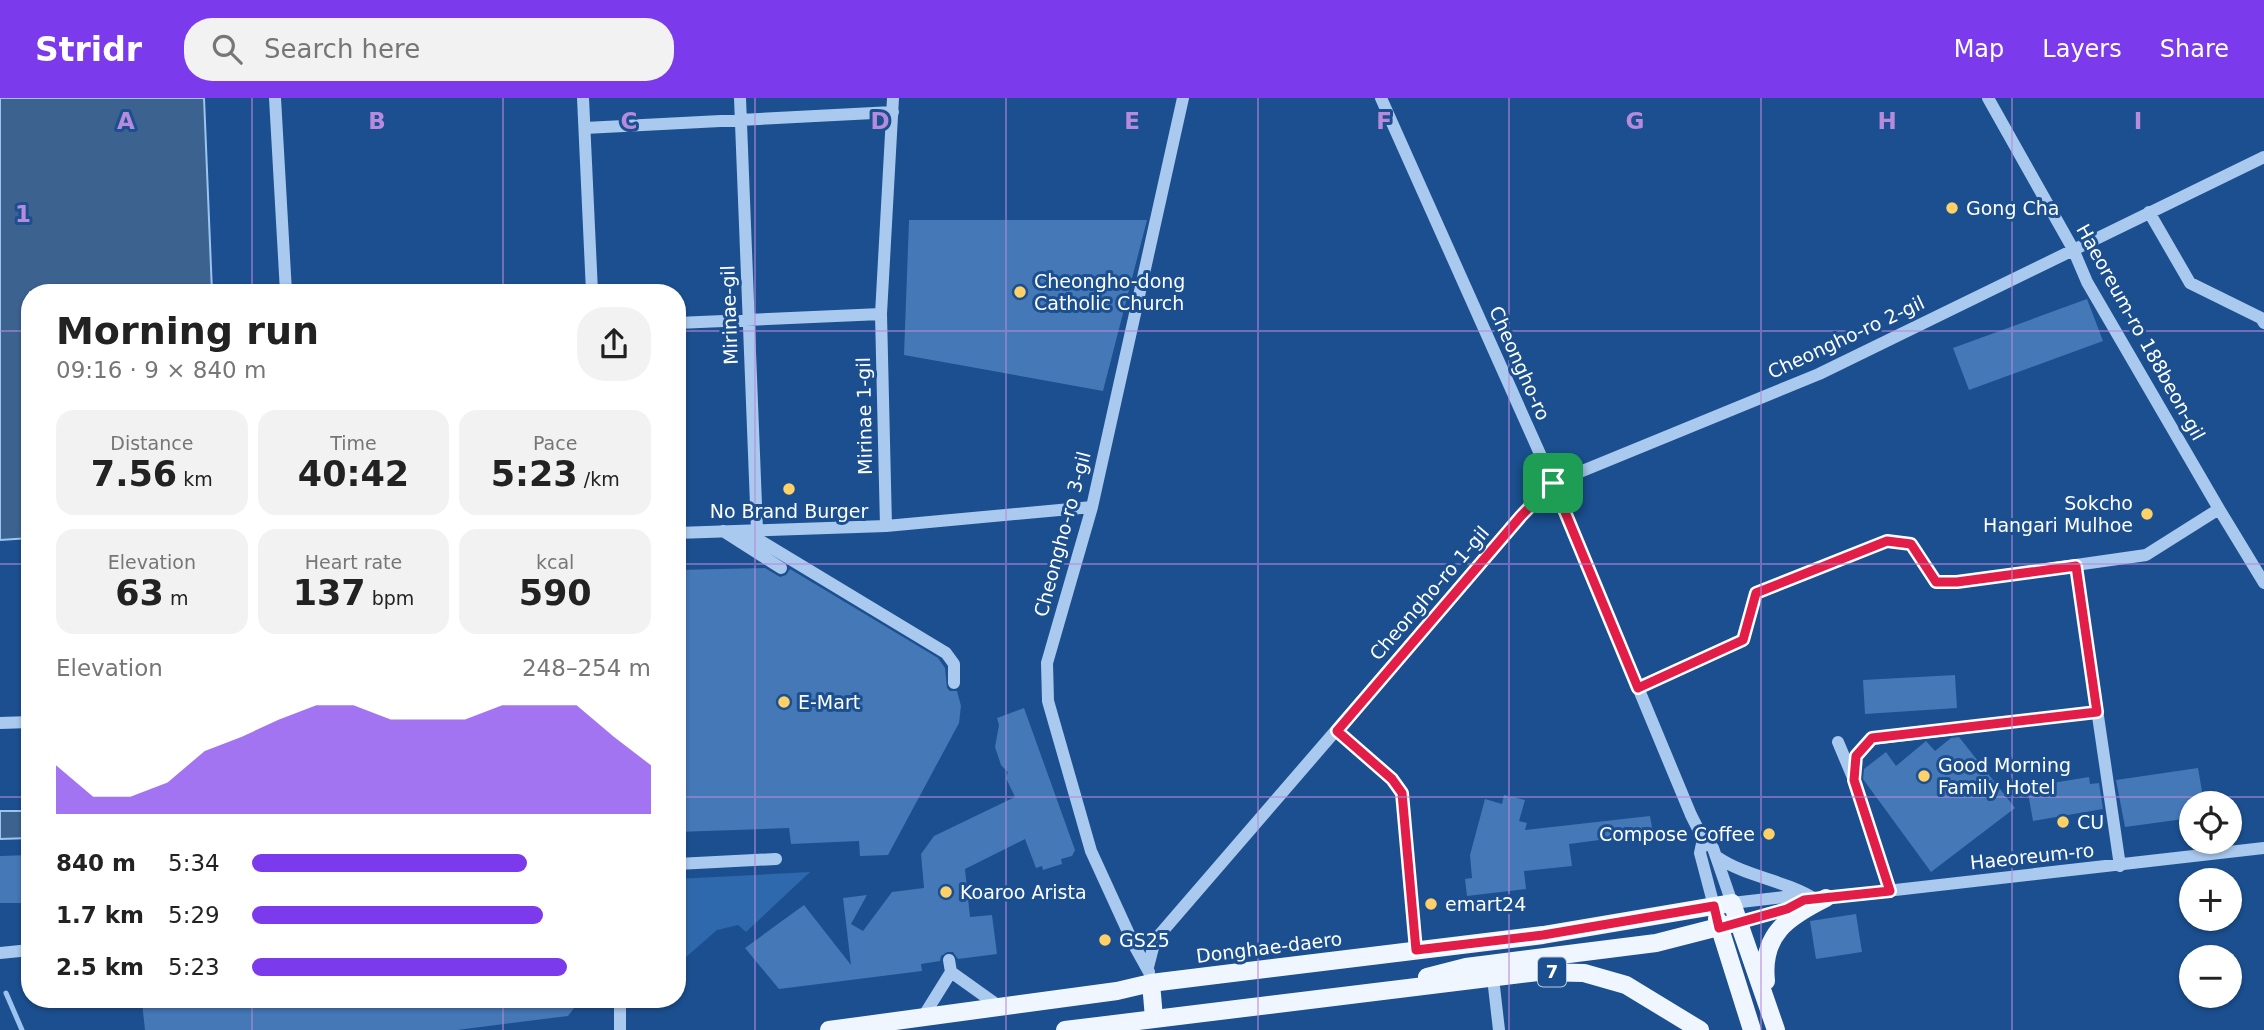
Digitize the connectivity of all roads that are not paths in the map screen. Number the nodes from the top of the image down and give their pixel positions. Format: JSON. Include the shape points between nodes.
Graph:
{"nodes":[{"id":1,"x":275,"y":98,"type":"edge"},
{"id":2,"x":583,"y":98,"type":"edge"},
{"id":3,"x":740,"y":98,"type":"edge"},
{"id":4,"x":893,"y":98,"type":"edge"},
{"id":5,"x":1183,"y":98,"type":"edge"},
{"id":6,"x":1381,"y":98,"type":"edge"},
{"id":7,"x":1987,"y":98,"type":"edge"},
{"id":8,"x":893,"y":112,"type":"junction"},
{"id":9,"x":741,"y":120,"type":"junction"},
{"id":10,"x":585,"y":128,"type":"junction"},
{"id":11,"x":2264,"y":156,"type":"edge"},
{"id":12,"x":2149,"y":212,"type":"junction"},
{"id":13,"x":2073,"y":250,"type":"junction"},
{"id":14,"x":286,"y":284,"type":"edge"},
{"id":15,"x":592,"y":284,"type":"edge"},
{"id":16,"x":881,"y":314,"type":"junction"},
{"id":17,"x":749,"y":319,"type":"junction"},
{"id":18,"x":686,"y":322,"type":"edge"},
{"id":19,"x":2264,"y":323,"type":"edge"},
{"id":20,"x":1553,"y":483,"type":"junction"},
{"id":21,"x":1092,"y":507,"type":"junction"},
{"id":22,"x":2219,"y":509,"type":"junction"},
{"id":23,"x":886,"y":526,"type":"junction"},
{"id":24,"x":742,"y":530,"type":"junction"},
{"id":25,"x":757,"y":530,"type":"junction"},
{"id":26,"x":722,"y":531,"type":"junction"},
{"id":27,"x":686,"y":533,"type":"edge"},
{"id":28,"x":2076,"y":566,"type":"junction"},
{"id":29,"x":781,"y":568,"type":"dead end"},
{"id":30,"x":2264,"y":583,"type":"edge"},
{"id":31,"x":954,"y":683,"type":"dead end"},
{"id":32,"x":1638,"y":688,"type":"junction"},
{"id":33,"x":2097,"y":712,"type":"junction"},
{"id":34,"x":21,"y":722,"type":"edge"},
{"id":35,"x":0,"y":723,"type":"edge"},
{"id":36,"x":1337,"y":731,"type":"junction"},
{"id":37,"x":1838,"y":742,"type":"dead end"},
{"id":38,"x":1854,"y":780,"type":"junction"},
{"id":39,"x":1703,"y":839,"type":"junction"},
{"id":40,"x":2264,"y":848,"type":"edge"},
{"id":41,"x":1716,"y":856,"type":"junction"},
{"id":42,"x":776,"y":859,"type":"dead end"},
{"id":43,"x":686,"y":864,"type":"edge"},
{"id":44,"x":2120,"y":866,"type":"junction"},
{"id":45,"x":1890,"y":891,"type":"junction"},
{"id":46,"x":1815,"y":899,"type":"junction"},
{"id":47,"x":1732,"y":903,"type":"junction"},
{"id":48,"x":1714,"y":906,"type":"junction"},
{"id":49,"x":1738,"y":922,"type":"junction"},
{"id":50,"x":1719,"y":928,"type":"junction"},
{"id":51,"x":1416,"y":950,"type":"junction"},
{"id":52,"x":21,"y":951,"type":"edge"},
{"id":53,"x":0,"y":953,"type":"edge"},
{"id":54,"x":1149,"y":975,"type":"junction"},
{"id":55,"x":1493,"y":978,"type":"junction"},
{"id":56,"x":1391,"y":989,"type":"junction"},
{"id":57,"x":1000,"y":1007,"type":"junction"},
{"id":58,"x":620,"y":1008,"type":"edge"},
{"id":59,"x":1768,"y":1009,"type":"junction"},
{"id":60,"x":923,"y":1017,"type":"junction"},
{"id":61,"x":1153,"y":1024,"type":"edge"},
{"id":62,"x":1120,"y":1026,"type":"edge"},
{"id":63,"x":620,"y":1030,"type":"edge"},
{"id":64,"x":829,"y":1030,"type":"edge"},
{"id":65,"x":1065,"y":1030,"type":"edge"},
{"id":66,"x":1499,"y":1030,"type":"edge"},
{"id":67,"x":1700,"y":1030,"type":"edge"},
{"id":68,"x":1752,"y":1030,"type":"edge"},
{"id":69,"x":1776,"y":1030,"type":"edge"}],
"edges":[{"from":1,"to":14,"type":"street"},
{"from":2,"to":10,"type":"street"},
{"from":3,"to":9,"type":"street","name":"Mirinae-gil"},
{"from":4,"to":8,"type":"street","name":"Mirinae 1-gil"},
{"from":5,"to":21,"type":"street","name":"Cheongho-ro 3-gil"},
{"from":6,"to":20,"type":"street","name":"Cheongho-ro"},
{"from":7,"to":13,"type":"street","name":"Haeoreum-ro 188beon-gil"},
{"from":8,"to":9,"type":"street"},
{"from":8,"to":16,"type":"street","name":"Mirinae 1-gil"},
{"from":9,"to":10,"type":"street"},
{"from":9,"to":17,"type":"street","name":"Mirinae-gil"},
{"from":10,"to":15,"type":"street"},
{"from":11,"to":12,"type":"street","name":"Cheongho-ro 2-gil"},
{"from":12,"to":13,"type":"street","name":"Cheongho-ro 2-gil"},
{"from":12,"to":19,"type":"street","via":[[2189,283]]},
{"from":13,"to":20,"type":"street","name":"Cheongho-ro 2-gil","via":[[1819,374]]},
{"from":13,"to":22,"type":"street","name":"Haeoreum-ro 188beon-gil","via":[[2087,282]]},
{"from":16,"to":17,"type":"street"},
{"from":16,"to":23,"type":"street","name":"Mirinae 1-gil"},
{"from":17,"to":18,"type":"street"},
{"from":17,"to":25,"type":"street","name":"Mirinae-gil"},
{"from":20,"to":32,"type":"street","name":"Cheongho-ro"},
{"from":20,"to":36,"type":"street","name":"Cheongho-ro 1-gil"},
{"from":21,"to":23,"type":"street"},
{"from":21,"to":54,"type":"street","name":"Cheongho-ro 3-gil","via":[[1047,663],[1048,701],[1091,851]]},
{"from":22,"to":28,"type":"street","via":[[2146,555]]},
{"from":22,"to":30,"type":"street","name":"Haeoreum-ro 188beon-gil"},
{"from":23,"to":25,"type":"street"},
{"from":24,"to":25,"type":"street"},
{"from":24,"to":26,"type":"street"},
{"from":24,"to":31,"type":"street","via":[[946,653],[954,664]]},
{"from":26,"to":27,"type":"street"},
{"from":26,"to":29,"type":"street"},
{"from":28,"to":32,"type":"street","via":[[1936,582],[1911,544],[1887,541],[1756,593],[1743,640]]},
{"from":28,"to":33,"type":"street"},
{"from":32,"to":39,"type":"street","name":"Cheongho-ro"},
{"from":33,"to":38,"type":"street","via":[[1872,738],[1856,756]]},
{"from":33,"to":44,"type":"street"},
{"from":34,"to":35,"type":"street"},
{"from":36,"to":51,"type":"street","via":[[1402,793]]},
{"from":36,"to":54,"type":"street","name":"Cheongho-ro 1-gil","via":[[1155,940]]},
{"from":37,"to":38,"type":"street"},
{"from":38,"to":45,"type":"street"},
{"from":39,"to":41,"type":"street","name":"Cheongho-ro"},
{"from":39,"to":48,"type":"street","name":"Cheongho-ro","via":[[1700,853]]},
{"from":40,"to":44,"type":"street","name":"Haeoreum-ro"},
{"from":41,"to":46,"type":"street"},
{"from":41,"to":47,"type":"street","name":"Cheongho-ro"},
{"from":42,"to":43,"type":"street"},
{"from":44,"to":45,"type":"street","name":"Haeoreum-ro"},
{"from":45,"to":46,"type":"street","name":"Haeoreum-ro"},
{"from":46,"to":47,"type":"street","name":"Haeoreum-ro"},
{"from":46,"to":49,"type":"street","name":"Haeoreum-ro"},
{"from":46,"to":59,"type":"main road","via":[[1780,927],[1767,949]]},
{"from":47,"to":48,"type":"main road","name":"Donghae-daero","number":"7"},
{"from":47,"to":49,"type":"main road"},
{"from":48,"to":50,"type":"main road"},
{"from":48,"to":51,"type":"main road","name":"Donghae-daero","number":"7","via":[[1543,935]]},
{"from":49,"to":50,"type":"main road","number":"7"},
{"from":49,"to":59,"type":"main road"},
{"from":50,"to":56,"type":"main road","number":"7","via":[[1656,943],[1466,967]]},
{"from":50,"to":68,"type":"main road"},
{"from":51,"to":54,"type":"main road","name":"Donghae-daero","number":"7"},
{"from":52,"to":53,"type":"street"},
{"from":54,"to":57,"type":"main road","name":"Donghae-daero","number":"7","via":[[1116,991]]},
{"from":54,"to":61,"type":"main road"},
{"from":55,"to":56,"type":"main road","number":"7"},
{"from":55,"to":66,"type":"street"},
{"from":55,"to":67,"type":"main road","number":"7","via":[[1538,972],[1584,973],[1626,985]]},
{"from":56,"to":61,"type":"main road","number":"7"},
{"from":57,"to":60,"type":"main road","name":"Donghae-daero","number":"7"},
{"from":57,"to":60,"type":"street","via":[[950,966]]},
{"from":58,"to":63,"type":"street"},
{"from":59,"to":69,"type":"main road"},
{"from":60,"to":64,"type":"main road","name":"Donghae-daero","number":"7"},
{"from":61,"to":62,"type":"main road","number":"7"},
{"from":62,"to":65,"type":"main road","number":"7"}]}
